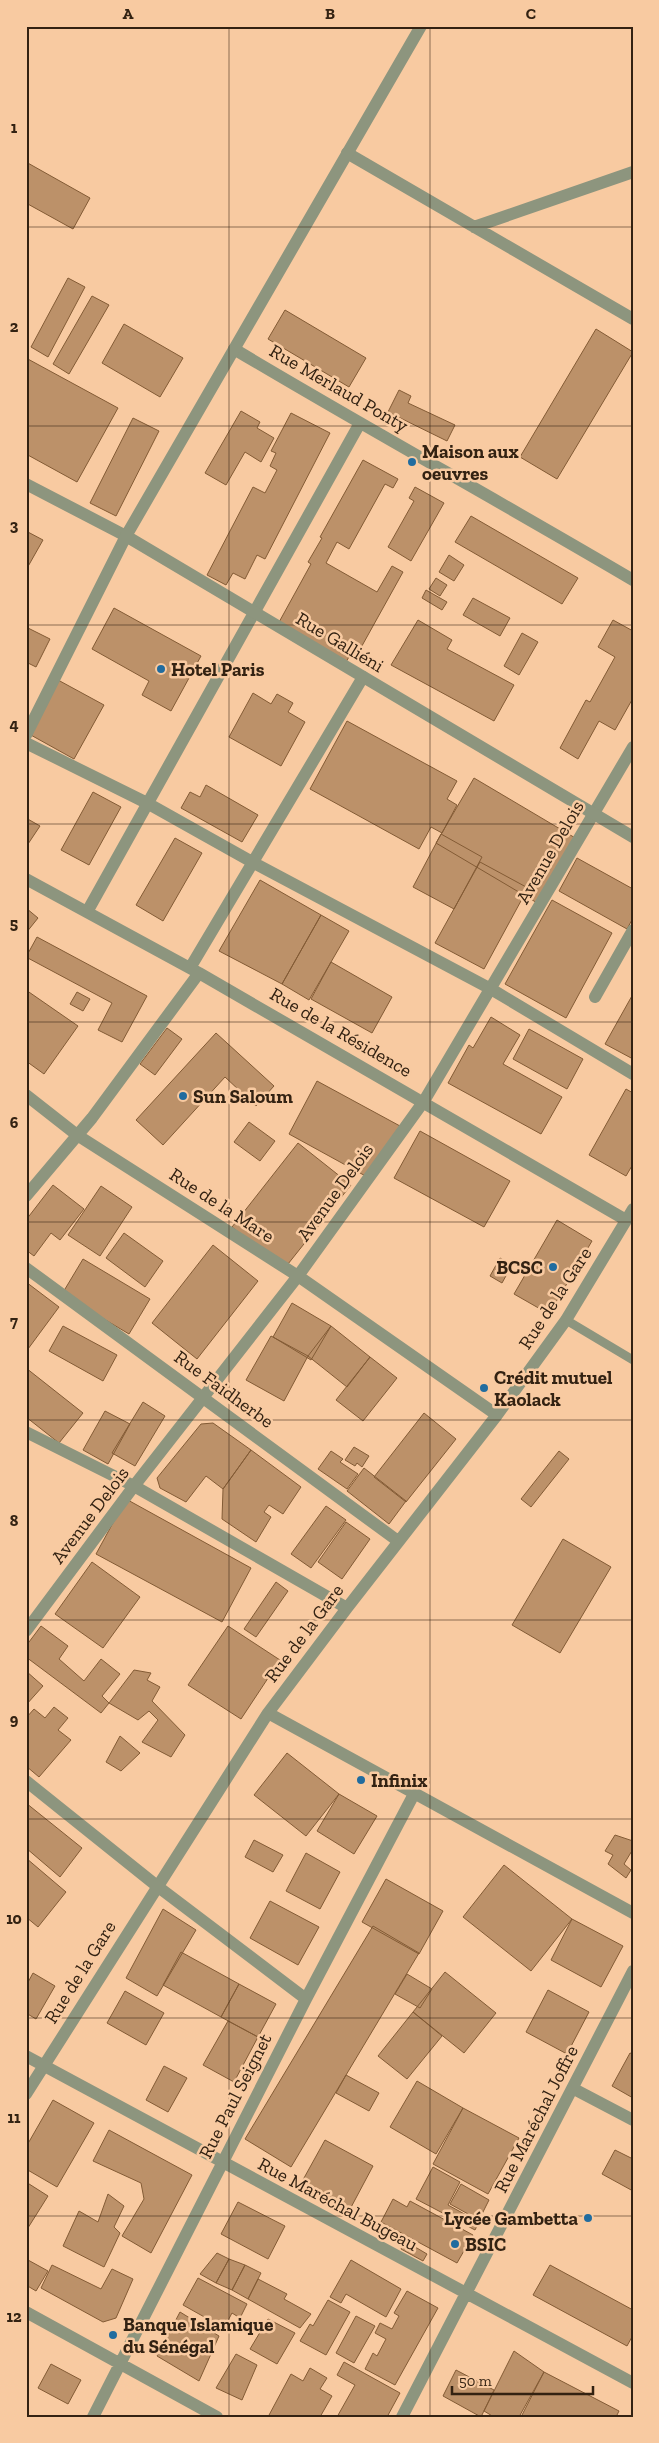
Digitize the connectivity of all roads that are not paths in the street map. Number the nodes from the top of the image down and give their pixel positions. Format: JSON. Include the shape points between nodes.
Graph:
{"nodes":[{"id":1,"x":421,"y":26,"type":"edge"},
{"id":2,"x":347,"y":153,"type":"junction"},
{"id":3,"x":633,"y":172,"type":"edge"},
{"id":4,"x":474,"y":227,"type":"junction"},
{"id":5,"x":633,"y":320,"type":"edge"},
{"id":6,"x":234,"y":349,"type":"junction"},
{"id":7,"x":360,"y":423,"type":"junction"},
{"id":8,"x":26,"y":484,"type":"edge"},
{"id":9,"x":126,"y":536,"type":"junction"},
{"id":10,"x":633,"y":580,"type":"edge"},
{"id":11,"x":254,"y":612,"type":"junction"},
{"id":12,"x":363,"y":676,"type":"junction"},
{"id":13,"x":26,"y":735,"type":"edge"},
{"id":14,"x":26,"y":743,"type":"edge"},
{"id":15,"x":633,"y":747,"type":"edge"},
{"id":16,"x":146,"y":803,"type":"junction"},
{"id":17,"x":594,"y":814,"type":"junction"},
{"id":18,"x":633,"y":836,"type":"edge"},
{"id":19,"x":254,"y":863,"type":"junction"},
{"id":20,"x":26,"y":880,"type":"edge"},
{"id":21,"x":87,"y":912,"type":"junction"},
{"id":22,"x":633,"y":930,"type":"edge"},
{"id":23,"x":195,"y":970,"type":"junction"},
{"id":24,"x":491,"y":989,"type":"junction"},
{"id":25,"x":595,"y":997,"type":"dead end"},
{"id":26,"x":633,"y":1074,"type":"edge"},
{"id":27,"x":26,"y":1095,"type":"edge"},
{"id":28,"x":424,"y":1101,"type":"junction"},
{"id":29,"x":77,"y":1135,"type":"junction"},
{"id":30,"x":26,"y":1196,"type":"edge"},
{"id":31,"x":631,"y":1217,"type":"edge"},
{"id":32,"x":26,"y":1268,"type":"edge"},
{"id":33,"x":298,"y":1276,"type":"junction"},
{"id":34,"x":566,"y":1320,"type":"junction"},
{"id":35,"x":633,"y":1360,"type":"edge"},
{"id":36,"x":205,"y":1398,"type":"junction"},
{"id":37,"x":497,"y":1415,"type":"junction"},
{"id":38,"x":26,"y":1432,"type":"edge"},
{"id":39,"x":134,"y":1486,"type":"junction"},
{"id":40,"x":398,"y":1541,"type":"junction"},
{"id":41,"x":347,"y":1608,"type":"junction"},
{"id":42,"x":26,"y":1631,"type":"edge"},
{"id":43,"x":268,"y":1713,"type":"junction"},
{"id":44,"x":26,"y":1781,"type":"edge"},
{"id":45,"x":414,"y":1794,"type":"junction"},
{"id":46,"x":157,"y":1886,"type":"junction"},
{"id":47,"x":633,"y":1913,"type":"edge"},
{"id":48,"x":633,"y":1972,"type":"edge"},
{"id":49,"x":306,"y":1998,"type":"junction"},
{"id":50,"x":26,"y":2056,"type":"edge"},
{"id":51,"x":44,"y":2065,"type":"junction"},
{"id":52,"x":574,"y":2089,"type":"junction"},
{"id":53,"x":26,"y":2094,"type":"edge"},
{"id":54,"x":633,"y":2120,"type":"edge"},
{"id":55,"x":223,"y":2164,"type":"junction"},
{"id":56,"x":467,"y":2294,"type":"junction"},
{"id":57,"x":26,"y":2312,"type":"edge"},
{"id":58,"x":120,"y":2364,"type":"junction"},
{"id":59,"x":633,"y":2383,"type":"edge"},
{"id":60,"x":93,"y":2417,"type":"edge"},
{"id":61,"x":217,"y":2417,"type":"edge"},
{"id":62,"x":402,"y":2417,"type":"edge"}],
"edges":[{"from":1,"to":2,"type":"street"},
{"from":2,"to":4,"type":"street"},
{"from":2,"to":6,"type":"street"},
{"from":3,"to":4,"type":"street"},
{"from":4,"to":5,"type":"street"},
{"from":6,"to":7,"type":"street","name":"Rue Merlaud Ponty"},
{"from":6,"to":9,"type":"street"},
{"from":7,"to":10,"type":"street","name":"Rue Merlaud Ponty"},
{"from":7,"to":11,"type":"street"},
{"from":8,"to":9,"type":"street","name":"Rue Galliéni"},
{"from":9,"to":11,"type":"street","name":"Rue Galliéni"},
{"from":9,"to":13,"type":"street"},
{"from":11,"to":12,"type":"street","name":"Rue Galliéni"},
{"from":11,"to":16,"type":"street"},
{"from":12,"to":17,"type":"street","name":"Rue Galliéni"},
{"from":12,"to":19,"type":"street"},
{"from":14,"to":16,"type":"street"},
{"from":15,"to":17,"type":"street","name":"Avenue Delois"},
{"from":16,"to":19,"type":"street"},
{"from":16,"to":21,"type":"street"},
{"from":17,"to":18,"type":"street","name":"Rue Galliéni"},
{"from":17,"to":24,"type":"street","name":"Avenue Delois"},
{"from":19,"to":23,"type":"street"},
{"from":19,"to":24,"type":"street"},
{"from":20,"to":21,"type":"street","name":"Rue de la Résidence"},
{"from":21,"to":23,"type":"street","name":"Rue de la Résidence"},
{"from":22,"to":25,"type":"street"},
{"from":23,"to":28,"type":"street","name":"Rue de la Résidence"},
{"from":23,"to":29,"type":"street"},
{"from":24,"to":26,"type":"street"},
{"from":24,"to":28,"type":"street","name":"Avenue Delois"},
{"from":27,"to":29,"type":"street","name":"Rue de la Mare"},
{"from":28,"to":31,"type":"street","name":"Rue de la Résidence"},
{"from":28,"to":33,"type":"street","name":"Avenue Delois"},
{"from":29,"to":30,"type":"street"},
{"from":29,"to":33,"type":"street","name":"Rue de la Mare"},
{"from":31,"to":34,"type":"street","name":"Rue de la Gare"},
{"from":32,"to":36,"type":"street","name":"Rue Faidherbe"},
{"from":33,"to":36,"type":"street","name":"Avenue Delois"},
{"from":33,"to":37,"type":"street","name":"Rue de la Mare"},
{"from":34,"to":35,"type":"lane"},
{"from":34,"to":37,"type":"street","name":"Rue de la Gare"},
{"from":36,"to":39,"type":"street","name":"Avenue Delois"},
{"from":36,"to":40,"type":"street","name":"Rue Faidherbe"},
{"from":37,"to":40,"type":"street","name":"Rue de la Gare"},
{"from":38,"to":39,"type":"street"},
{"from":39,"to":41,"type":"street"},
{"from":39,"to":42,"type":"street","name":"Avenue Delois"},
{"from":40,"to":41,"type":"street","name":"Rue de la Gare"},
{"from":41,"to":43,"type":"street","name":"Rue de la Gare"},
{"from":43,"to":45,"type":"street"},
{"from":43,"to":46,"type":"street","name":"Rue de la Gare"},
{"from":44,"to":46,"type":"street"},
{"from":45,"to":47,"type":"street"},
{"from":45,"to":49,"type":"street","name":"Rue Paul Seignet"},
{"from":46,"to":49,"type":"street"},
{"from":46,"to":51,"type":"street","name":"Rue de la Gare"},
{"from":48,"to":52,"type":"street","name":"Rue Maréchal Joffre"},
{"from":49,"to":55,"type":"street","name":"Rue Paul Seignet"},
{"from":50,"to":51,"type":"street","name":"Rue Maréchal Bugeau"},
{"from":51,"to":53,"type":"street","name":"Rue de la Gare"},
{"from":51,"to":55,"type":"street","name":"Rue Maréchal Bugeau"},
{"from":52,"to":54,"type":"street"},
{"from":52,"to":56,"type":"street","name":"Rue Maréchal Joffre"},
{"from":55,"to":56,"type":"street","name":"Rue Maréchal Bugeau"},
{"from":55,"to":58,"type":"street","name":"Rue Paul Seignet"},
{"from":56,"to":59,"type":"street","name":"Rue Maréchal Bugeau"},
{"from":56,"to":62,"type":"street","name":"Rue Maréchal Joffre"},
{"from":57,"to":58,"type":"street"},
{"from":58,"to":60,"type":"street","name":"Rue Paul Seignet"},
{"from":58,"to":61,"type":"street"}]}
